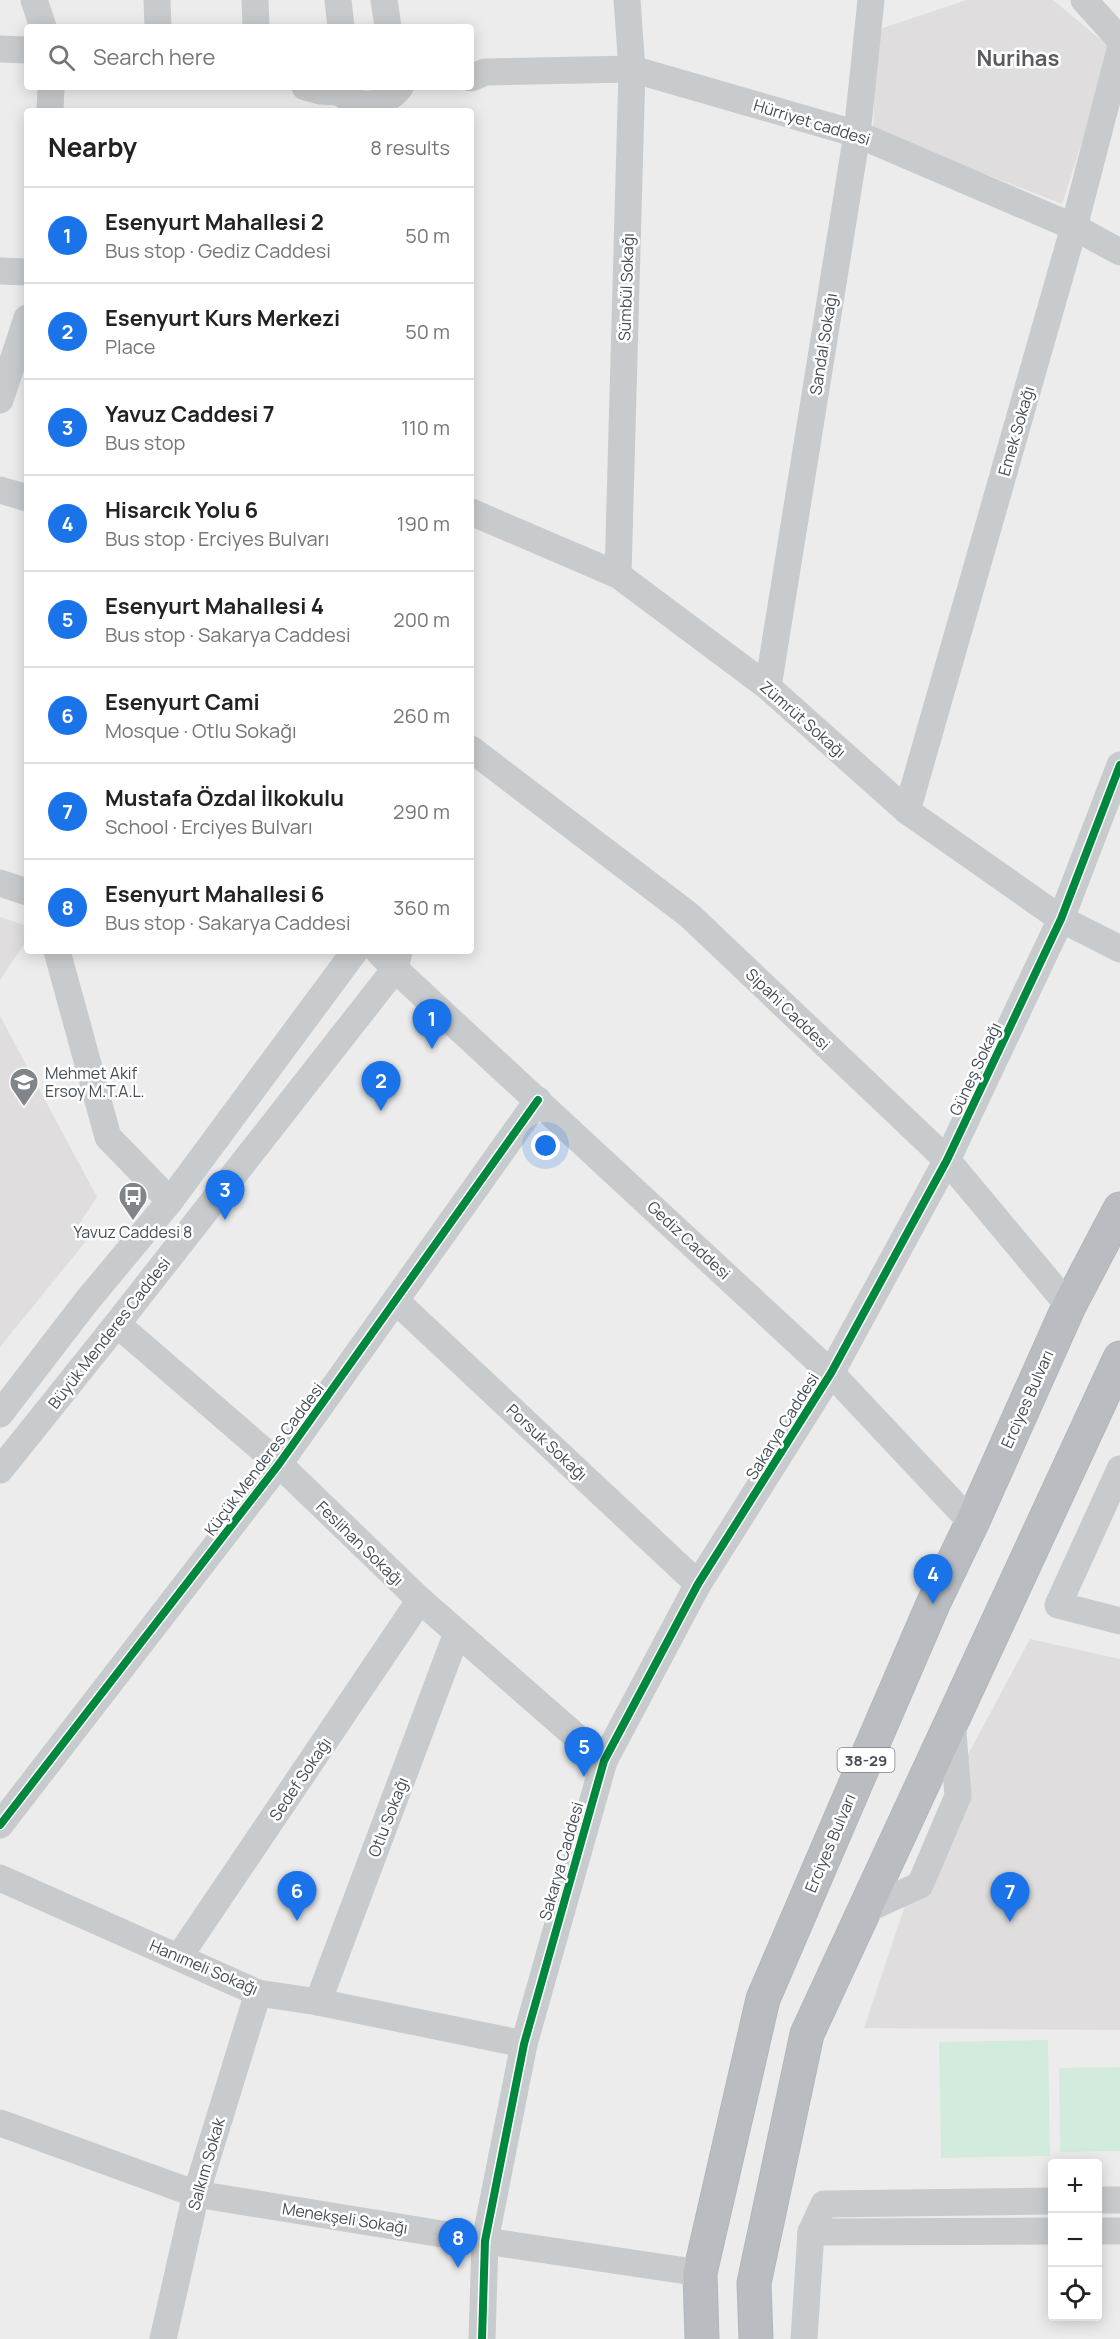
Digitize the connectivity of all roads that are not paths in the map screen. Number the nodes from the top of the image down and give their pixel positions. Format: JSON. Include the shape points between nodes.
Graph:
{"nodes":[{"id":1,"x":34,"y":0,"type":"edge"},
{"id":2,"x":157,"y":0,"type":"edge"},
{"id":3,"x":255,"y":0,"type":"edge"},
{"id":4,"x":338,"y":0,"type":"edge"},
{"id":5,"x":384,"y":0,"type":"edge"},
{"id":6,"x":627,"y":0,"type":"edge"},
{"id":7,"x":871,"y":0,"type":"edge"},
{"id":8,"x":1084,"y":0,"type":"edge"},
{"id":9,"x":42,"y":24,"type":"edge"},
{"id":10,"x":158,"y":24,"type":"edge"},
{"id":11,"x":256,"y":24,"type":"edge"},
{"id":12,"x":341,"y":24,"type":"edge"},
{"id":13,"x":388,"y":24,"type":"edge"},
{"id":14,"x":1120,"y":40,"type":"edge"},
{"id":15,"x":0,"y":49,"type":"edge"},
{"id":16,"x":24,"y":50,"type":"edge"},
{"id":17,"x":1120,"y":50,"type":"edge"},
{"id":18,"x":632,"y":69,"type":"junction"},
{"id":19,"x":476,"y":71,"type":"edge"},
{"id":20,"x":51,"y":90,"type":"edge"},
{"id":21,"x":316,"y":90,"type":"edge"},
{"id":22,"x":343,"y":97,"type":"edge"},
{"id":23,"x":396,"y":98,"type":"edge"},
{"id":24,"x":50,"y":108,"type":"edge"},
{"id":25,"x":857,"y":134,"type":"junction"},
{"id":26,"x":1074,"y":228,"type":"junction"},
{"id":27,"x":1120,"y":252,"type":"edge"},
{"id":28,"x":0,"y":271,"type":"edge"},
{"id":29,"x":24,"y":273,"type":"edge"},
{"id":30,"x":24,"y":327,"type":"edge"},
{"id":31,"x":0,"y":400,"type":"edge"},
{"id":32,"x":0,"y":490,"type":"edge"},
{"id":33,"x":24,"y":497,"type":"edge"},
{"id":34,"x":474,"y":513,"type":"edge"},
{"id":35,"x":618,"y":575,"type":"junction"},
{"id":36,"x":768,"y":687,"type":"junction"},
{"id":37,"x":474,"y":752,"type":"edge"},
{"id":38,"x":1120,"y":765,"type":"edge"},
{"id":39,"x":907,"y":811,"type":"junction"},
{"id":40,"x":0,"y":883,"type":"edge"},
{"id":41,"x":24,"y":891,"type":"edge"},
{"id":42,"x":1060,"y":919,"type":"junction"},
{"id":43,"x":1120,"y":949,"type":"edge"},
{"id":44,"x":58,"y":954,"type":"edge"},
{"id":45,"x":354,"y":954,"type":"edge"},
{"id":46,"x":391,"y":957,"type":"edge"},
{"id":47,"x":538,"y":1100,"type":"junction"},
{"id":48,"x":947,"y":1160,"type":"junction"},
{"id":49,"x":170,"y":1201,"type":"junction"},
{"id":50,"x":1120,"y":1209,"type":"edge"},
{"id":51,"x":396,"y":1301,"type":"junction"},
{"id":52,"x":1069,"y":1306,"type":"junction"},
{"id":53,"x":117,"y":1324,"type":"junction"},
{"id":54,"x":1120,"y":1358,"type":"edge"},
{"id":55,"x":831,"y":1373,"type":"junction"},
{"id":56,"x":0,"y":1414,"type":"edge"},
{"id":57,"x":279,"y":1464,"type":"junction"},
{"id":58,"x":1120,"y":1469,"type":"edge"},
{"id":59,"x":0,"y":1470,"type":"edge"},
{"id":60,"x":972,"y":1523,"type":"junction"},
{"id":61,"x":698,"y":1584,"type":"junction"},
{"id":62,"x":420,"y":1600,"type":"junction"},
{"id":63,"x":1120,"y":1621,"type":"edge"},
{"id":64,"x":457,"y":1633,"type":"junction"},
{"id":65,"x":604,"y":1761,"type":"junction"},
{"id":66,"x":0,"y":1825,"type":"edge"},
{"id":67,"x":0,"y":1878,"type":"edge"},
{"id":68,"x":179,"y":1957,"type":"junction"},
{"id":69,"x":258,"y":1993,"type":"junction"},
{"id":70,"x":318,"y":2002,"type":"junction"},
{"id":71,"x":524,"y":2044,"type":"junction"},
{"id":72,"x":0,"y":2123,"type":"edge"},
{"id":73,"x":196,"y":2194,"type":"junction"},
{"id":74,"x":1102,"y":2200,"type":"edge"},
{"id":75,"x":1120,"y":2200,"type":"edge"},
{"id":76,"x":1048,"y":2201,"type":"edge"},
{"id":77,"x":1048,"y":2231,"type":"edge"},
{"id":78,"x":1102,"y":2231,"type":"edge"},
{"id":79,"x":1120,"y":2231,"type":"edge"},
{"id":80,"x":811,"y":2232,"type":"junction"},
{"id":81,"x":485,"y":2241,"type":"junction"},
{"id":82,"x":700,"y":2273,"type":"junction"},
{"id":83,"x":163,"y":2339,"type":"edge"},
{"id":84,"x":482,"y":2339,"type":"edge"},
{"id":85,"x":702,"y":2339,"type":"edge"},
{"id":86,"x":756,"y":2339,"type":"edge"},
{"id":87,"x":804,"y":2339,"type":"edge"}],
"edges":[{"from":1,"to":9,"type":"street"},
{"from":2,"to":10,"type":"street"},
{"from":3,"to":11,"type":"street"},
{"from":4,"to":12,"type":"street"},
{"from":5,"to":13,"type":"street"},
{"from":6,"to":18,"type":"street","name":"Sümbül Sokağı"},
{"from":7,"to":25,"type":"street","name":"Sandal Sokağı"},
{"from":8,"to":14,"type":"street"},
{"from":15,"to":16,"type":"street"},
{"from":17,"to":26,"type":"street","name":"Emek Sokağı"},
{"from":18,"to":19,"type":"street","name":"Hürriyet caddesi"},
{"from":18,"to":25,"type":"street","name":"Hürriyet caddesi"},
{"from":18,"to":35,"type":"street","name":"Sümbül Sokağı"},
{"from":20,"to":24,"type":"street"},
{"from":21,"to":22,"type":"street"},
{"from":22,"to":23,"type":"street","via":[[366,105]]},
{"from":25,"to":26,"type":"street","name":"Hürriyet caddesi"},
{"from":25,"to":36,"type":"street","name":"Sandal Sokağı"},
{"from":26,"to":27,"type":"street","name":"Hürriyet caddesi"},
{"from":26,"to":39,"type":"street","name":"Emek Sokağı"},
{"from":28,"to":29,"type":"street"},
{"from":30,"to":31,"type":"street"},
{"from":32,"to":33,"type":"street"},
{"from":34,"to":35,"type":"street","name":"Zümrüt Sokağı"},
{"from":35,"to":36,"type":"street","name":"Zümrüt Sokağı"},
{"from":36,"to":39,"type":"street","name":"Zümrüt Sokağı"},
{"from":37,"to":48,"type":"street","name":"Sipahi Caddesi","via":[[689,915]]},
{"from":38,"to":42,"type":"street","name":"Güneş Sokağı"},
{"from":39,"to":42,"type":"street","name":"Zümrüt Sokağı"},
{"from":40,"to":41,"type":"street"},
{"from":42,"to":43,"type":"street","name":"Zümrüt Sokağı"},
{"from":42,"to":48,"type":"street","name":"Güneş Sokağı"},
{"from":44,"to":49,"type":"street","via":[[108,1137]]},
{"from":45,"to":49,"type":"street"},
{"from":46,"to":47,"type":"street","name":"Gediz Caddesi"},
{"from":46,"to":53,"type":"street","name":"Büyük Menderes Caddesi"},
{"from":47,"to":51,"type":"street","name":"Küçük Menderes Caddesi"},
{"from":47,"to":55,"type":"street","name":"Gediz Caddesi"},
{"from":48,"to":52,"type":"street","name":"Sipahi Caddesi"},
{"from":48,"to":55,"type":"street","name":"Güneş Sokağı"},
{"from":49,"to":56,"type":"street"},
{"from":50,"to":52,"type":"highway","name":"Erciyes Bulvarı","number":"38-29"},
{"from":51,"to":57,"type":"street","name":"Küçük Menderes Caddesi"},
{"from":51,"to":61,"type":"street","name":"Porsuk Sokağı"},
{"from":52,"to":60,"type":"highway","name":"Erciyes Bulvarı","number":"38-29"},
{"from":53,"to":57,"type":"street","name":"Feslihan Sokağı"},
{"from":53,"to":59,"type":"street","name":"Büyük Menderes Caddesi"},
{"from":54,"to":86,"type":"highway","via":[[807,2034],[754,2283]]},
{"from":55,"to":60,"type":"street","name":"Gediz Caddesi"},
{"from":55,"to":61,"type":"street","name":"Sakarya Caddesi"},
{"from":57,"to":62,"type":"street","name":"Feslihan Sokağı"},
{"from":57,"to":66,"type":"street","name":"Küçük Menderes Caddesi"},
{"from":58,"to":63,"type":"street","via":[[1058,1605]]},
{"from":60,"to":82,"type":"highway","name":"Erciyes Bulvarı","number":"38-29","via":[[933,1604],[763,1999]]},
{"from":61,"to":65,"type":"street","name":"Sakarya Caddesi"},
{"from":62,"to":64,"type":"street","name":"Feslihan Sokağı"},
{"from":62,"to":68,"type":"street","name":"Sedef Sokağı"},
{"from":64,"to":65,"type":"street","name":"Feslihan Sokağı"},
{"from":64,"to":70,"type":"street","name":"Otlu Sokağı"},
{"from":65,"to":71,"type":"street","name":"Sakarya Caddesi"},
{"from":67,"to":68,"type":"street","name":"Hanımeli Sokağı"},
{"from":68,"to":69,"type":"street","name":"Hanımeli Sokağı"},
{"from":69,"to":70,"type":"street","name":"Hanımeli Sokağı"},
{"from":69,"to":73,"type":"street","name":"Salkım Sokak"},
{"from":70,"to":71,"type":"street","name":"Hanımeli Sokağı"},
{"from":71,"to":81,"type":"street","name":"Sakarya Caddesi"},
{"from":72,"to":73,"type":"street","name":"Menekşeli Sokağı"},
{"from":73,"to":81,"type":"street","name":"Menekşeli Sokağı"},
{"from":73,"to":83,"type":"street","name":"Salkım Sokak"},
{"from":74,"to":75,"type":"street"},
{"from":76,"to":80,"type":"street","via":[[824,2204]]},
{"from":77,"to":80,"type":"street"},
{"from":78,"to":79,"type":"street"},
{"from":80,"to":87,"type":"street"},
{"from":81,"to":82,"type":"street","name":"Menekşeli Sokağı"},
{"from":81,"to":84,"type":"street","name":"Sakarya Caddesi"},
{"from":82,"to":85,"type":"highway","name":"Erciyes Bulvarı","number":"38-29"}]}
